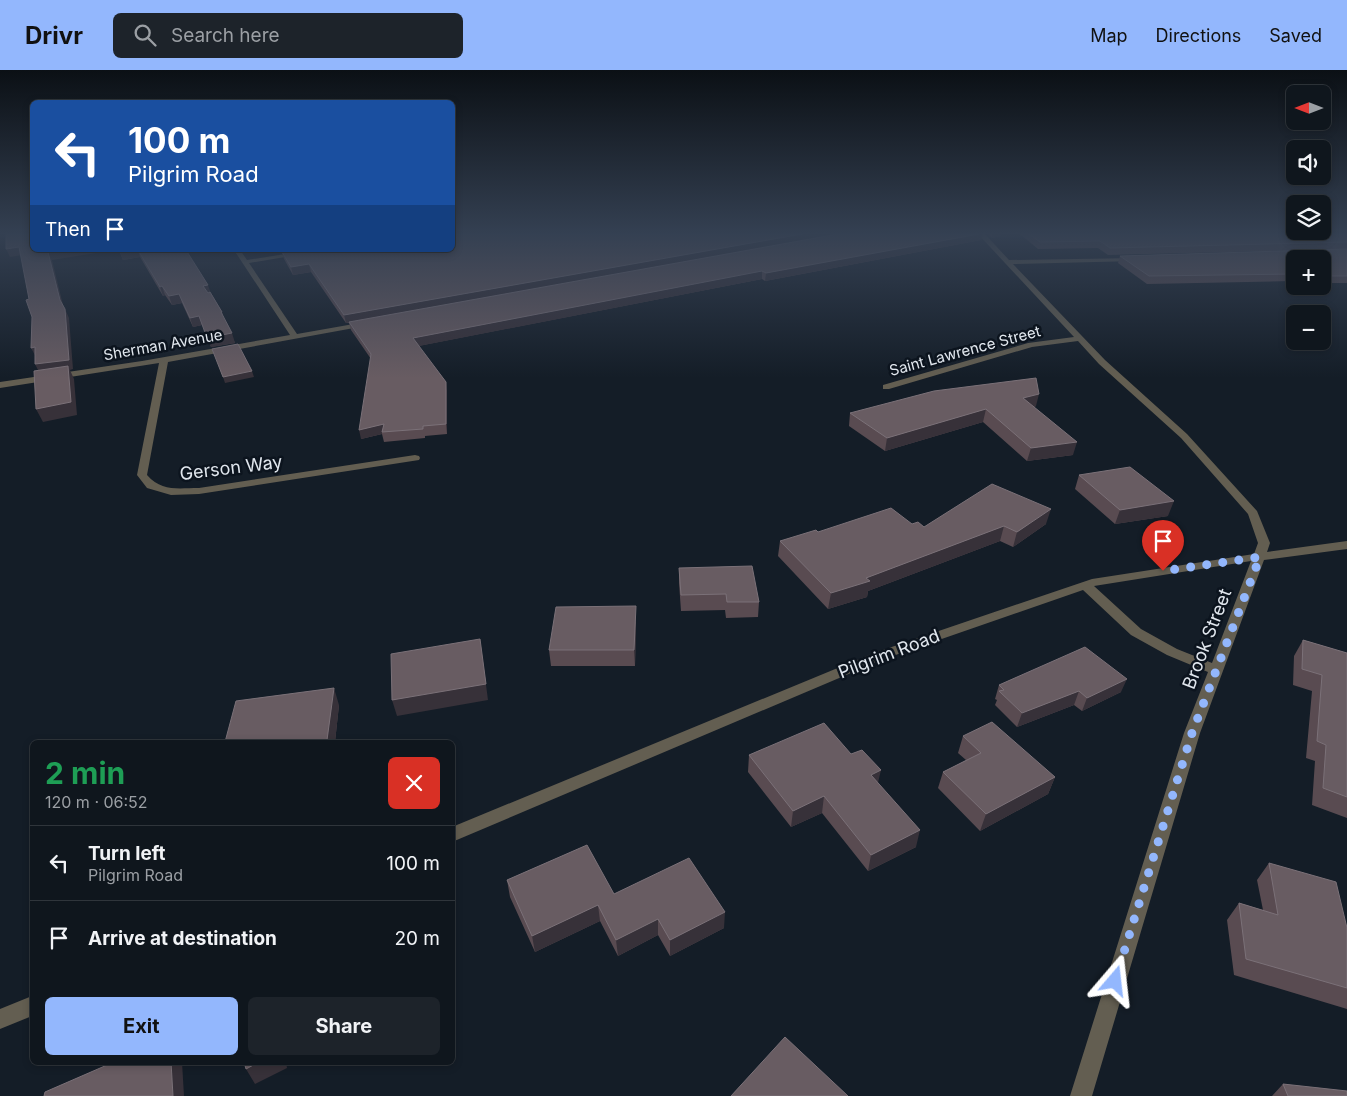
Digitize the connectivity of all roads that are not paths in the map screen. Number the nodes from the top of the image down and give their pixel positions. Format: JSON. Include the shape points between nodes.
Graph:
{"nodes":[{"id":1,"x":258,"y":282,"type":"edge"},
{"id":2,"x":1027,"y":282,"type":"edge"},
{"id":3,"x":373,"y":322,"type":"edge"},
{"id":4,"x":295,"y":337,"type":"junction"},
{"id":5,"x":1081,"y":338,"type":"junction"},
{"id":6,"x":164,"y":360,"type":"junction"},
{"id":7,"x":0,"y":385,"type":"edge"},
{"id":8,"x":886,"y":387,"type":"dead end"},
{"id":9,"x":415,"y":458,"type":"dead end"},
{"id":10,"x":1347,"y":545,"type":"edge"},
{"id":11,"x":1260,"y":557,"type":"junction"},
{"id":12,"x":1085,"y":585,"type":"junction"},
{"id":13,"x":1216,"y":670,"type":"junction"},
{"id":14,"x":455,"y":834,"type":"edge"},
{"id":15,"x":30,"y":1007,"type":"edge"},
{"id":16,"x":0,"y":1019,"type":"edge"},
{"id":17,"x":1081,"y":1096,"type":"edge"}],
"edges":[{"from":1,"to":4,"type":"street"},
{"from":2,"to":5,"type":"street","name":"Brook Street"},
{"from":3,"to":4,"type":"street","name":"Sherman Avenue"},
{"from":4,"to":6,"type":"street","name":"Sherman Avenue"},
{"from":5,"to":8,"type":"street","name":"Saint Lawrence Street","via":[[1031,345]]},
{"from":5,"to":11,"type":"street","name":"Brook Street","via":[[1102,362],[1184,436],[1253,514],[1264,543]]},
{"from":6,"to":7,"type":"street","name":"Sherman Avenue"},
{"from":6,"to":9,"type":"street","name":"Gerson Way","via":[[142,475],[150,486],[172,492],[208,490]]},
{"from":10,"to":11,"type":"street","name":"Pilgrim Road"},
{"from":11,"to":12,"type":"street","name":"Pilgrim Road"},
{"from":11,"to":13,"type":"street","name":"Brook Street"},
{"from":12,"to":13,"type":"street","via":[[1136,632],[1172,652]]},
{"from":12,"to":14,"type":"street","name":"Pilgrim Road","via":[[879,656]]},
{"from":13,"to":17,"type":"street","name":"Brook Street","via":[[1192,733]]},
{"from":15,"to":16,"type":"street"}]}
